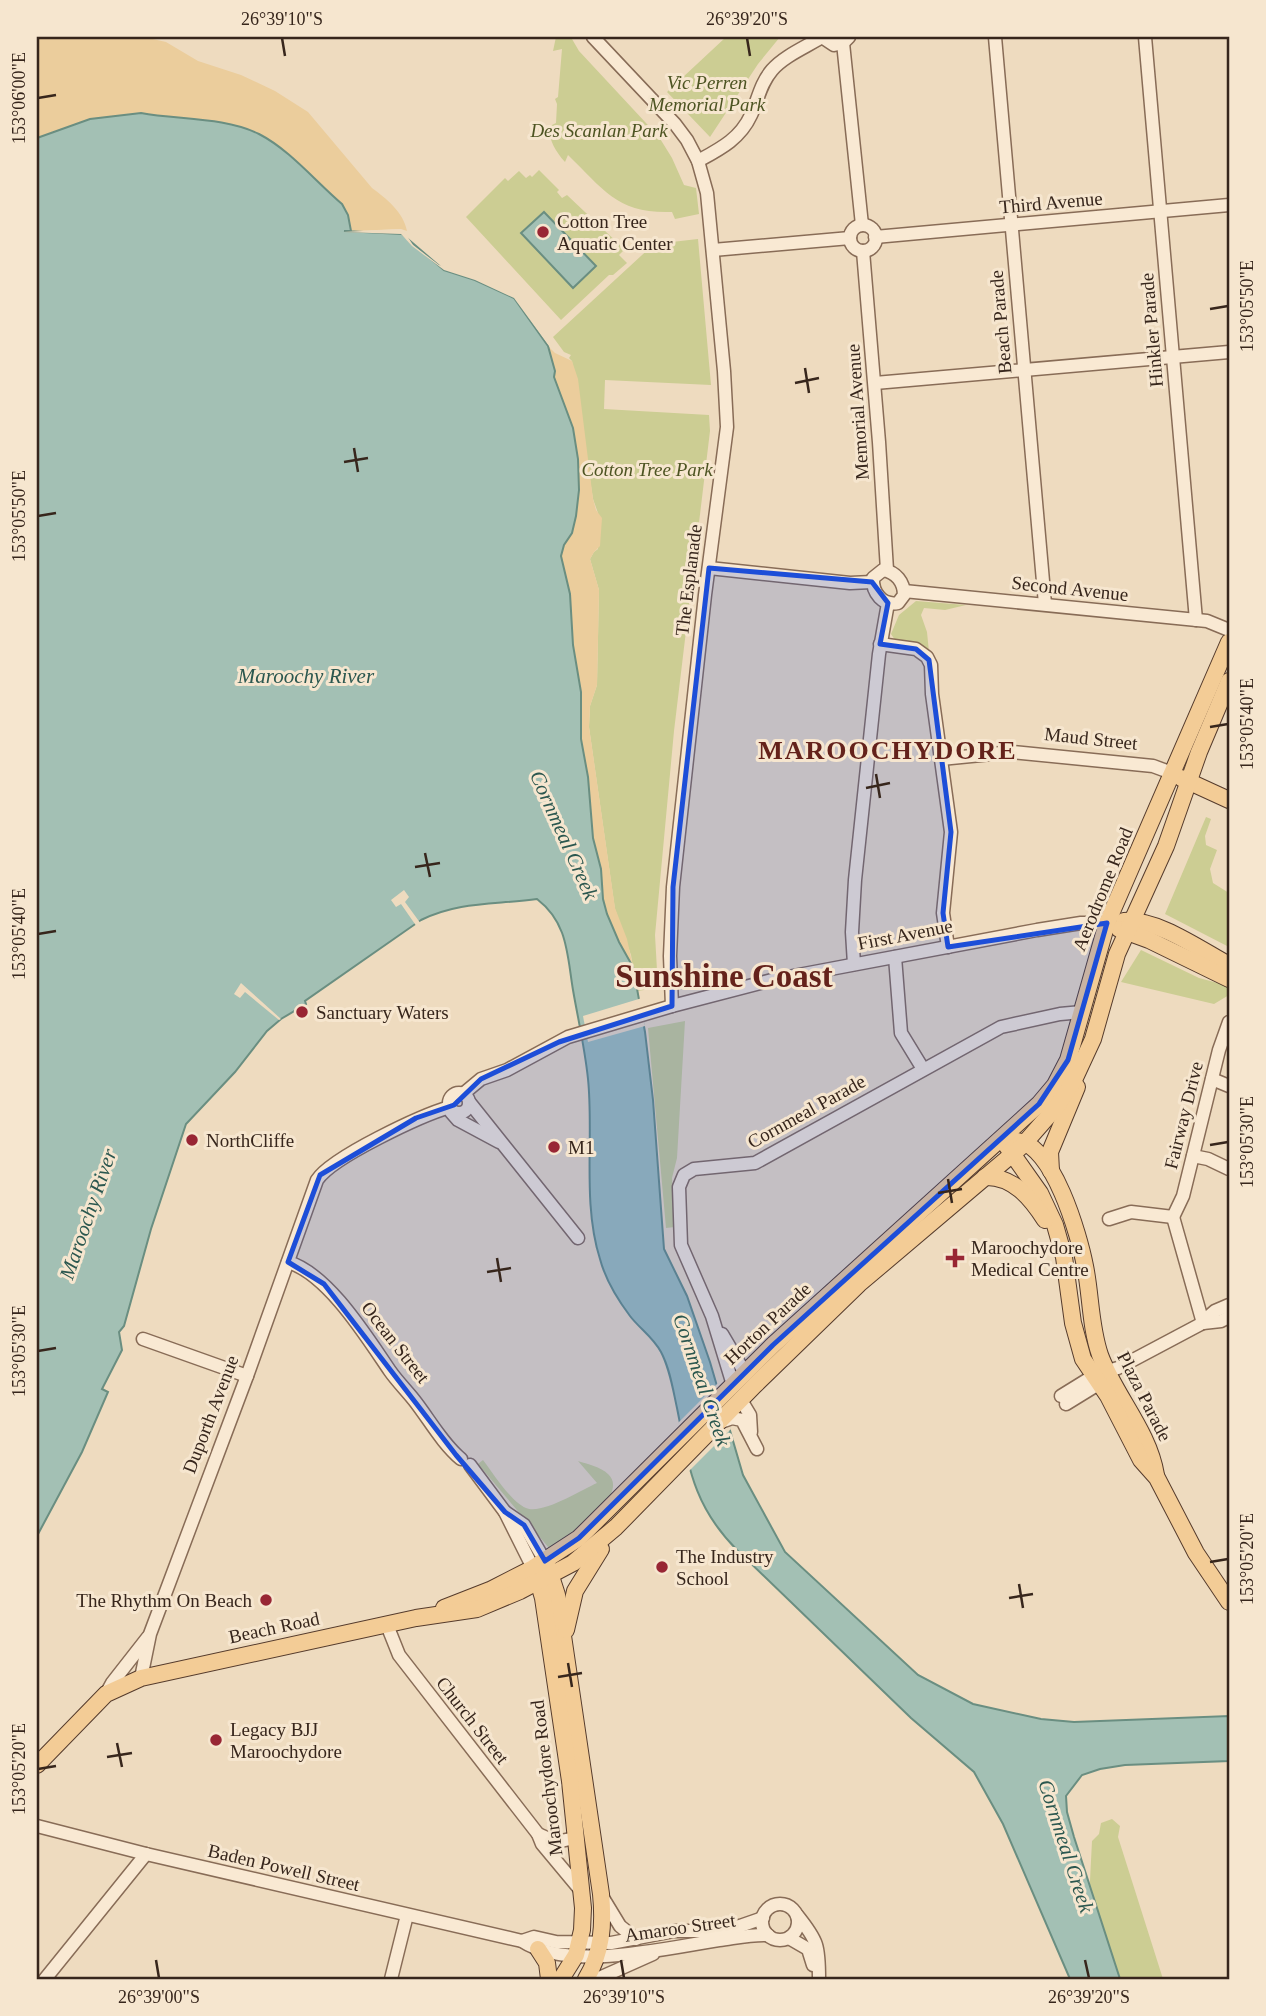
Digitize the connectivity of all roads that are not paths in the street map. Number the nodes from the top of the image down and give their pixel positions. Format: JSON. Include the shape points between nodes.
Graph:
{"nodes":[{"id":1,"x":593,"y":37,"type":"edge"},
{"id":2,"x":822,"y":37,"type":"edge"},
{"id":3,"x":995,"y":37,"type":"edge"},
{"id":4,"x":1145,"y":37,"type":"edge"},
{"id":5,"x":846,"y":40,"type":"edge"},
{"id":6,"x":698,"y":160,"type":"junction"},
{"id":7,"x":1229,"y":205,"type":"edge"},
{"id":8,"x":1160,"y":211,"type":"junction"},
{"id":9,"x":862,"y":225,"type":"junction"},
{"id":10,"x":1012,"y":225,"type":"junction"},
{"id":11,"x":875,"y":237,"type":"junction"},
{"id":12,"x":850,"y":238,"type":"junction"},
{"id":13,"x":713,"y":250,"type":"junction"},
{"id":14,"x":863,"y":250,"type":"junction"},
{"id":15,"x":1229,"y":352,"type":"edge"},
{"id":16,"x":1173,"y":357,"type":"junction"},
{"id":17,"x":1024,"y":370,"type":"junction"},
{"id":18,"x":875,"y":383,"type":"junction"},
{"id":19,"x":709,"y":568,"type":"junction"},
{"id":20,"x":887,"y":570,"type":"junction"},
{"id":21,"x":872,"y":582,"type":"junction"},
{"id":22,"x":904,"y":591,"type":"junction"},
{"id":23,"x":888,"y":603,"type":"junction"},
{"id":24,"x":1045,"y":604,"type":"junction"},
{"id":25,"x":1196,"y":620,"type":"junction"},
{"id":26,"x":1229,"y":630,"type":"edge"},
{"id":27,"x":1229,"y":642,"type":"edge"},
{"id":28,"x":880,"y":644,"type":"junction"},
{"id":29,"x":1229,"y":681,"type":"edge"},
{"id":30,"x":941,"y":759,"type":"junction"},
{"id":31,"x":1172,"y":773,"type":"junction"},
{"id":32,"x":1189,"y":782,"type":"junction"},
{"id":33,"x":1229,"y":800,"type":"edge"},
{"id":34,"x":1107,"y":923,"type":"junction"},
{"id":35,"x":1129,"y":927,"type":"junction"},
{"id":36,"x":948,"y":947,"type":"junction"},
{"id":37,"x":895,"y":957,"type":"junction"},
{"id":38,"x":854,"y":964,"type":"junction"},
{"id":39,"x":1229,"y":965,"type":"edge"},
{"id":40,"x":1229,"y":979,"type":"edge"},
{"id":41,"x":673,"y":1006,"type":"junction"},
{"id":42,"x":1082,"y":1012,"type":"junction"},
{"id":43,"x":1229,"y":1022,"type":"edge"},
{"id":44,"x":1082,"y":1064,"type":"junction"},
{"id":45,"x":923,"y":1069,"type":"junction"},
{"id":46,"x":1212,"y":1079,"type":"junction"},
{"id":47,"x":1229,"y":1086,"type":"edge"},
{"id":48,"x":466,"y":1099,"type":"junction"},
{"id":49,"x":451,"y":1109,"type":"junction"},
{"id":50,"x":1002,"y":1139,"type":"junction"},
{"id":51,"x":500,"y":1142,"type":"junction"},
{"id":52,"x":1026,"y":1142,"type":"junction"},
{"id":53,"x":1012,"y":1154,"type":"junction"},
{"id":54,"x":1193,"y":1156,"type":"junction"},
{"id":55,"x":1229,"y":1169,"type":"edge"},
{"id":56,"x":1052,"y":1172,"type":"junction"},
{"id":57,"x":985,"y":1177,"type":"junction"},
{"id":58,"x":1173,"y":1217,"type":"junction"},
{"id":59,"x":1109,"y":1219,"type":"dead end"},
{"id":60,"x":578,"y":1238,"type":"dead end"},
{"id":61,"x":1062,"y":1249,"type":"junction"},
{"id":62,"x":288,"y":1262,"type":"junction"},
{"id":63,"x":1229,"y":1305,"type":"edge"},
{"id":64,"x":1229,"y":1317,"type":"edge"},
{"id":65,"x":713,"y":1318,"type":"junction"},
{"id":66,"x":1203,"y":1323,"type":"junction"},
{"id":67,"x":143,"y":1339,"type":"dead end"},
{"id":68,"x":745,"y":1373,"type":"junction"},
{"id":69,"x":1106,"y":1374,"type":"junction"},
{"id":70,"x":247,"y":1376,"type":"junction"},
{"id":71,"x":726,"y":1393,"type":"junction"},
{"id":72,"x":741,"y":1400,"type":"junction"},
{"id":73,"x":1063,"y":1400,"type":"dead end"},
{"id":74,"x":725,"y":1419,"type":"junction"},
{"id":75,"x":633,"y":1485,"type":"junction"},
{"id":76,"x":657,"y":1486,"type":"junction"},
{"id":77,"x":617,"y":1527,"type":"junction"},
{"id":78,"x":542,"y":1572,"type":"junction"},
{"id":79,"x":1229,"y":1602,"type":"edge"},
{"id":80,"x":387,"y":1625,"type":"junction"},
{"id":81,"x":150,"y":1634,"type":"junction"},
{"id":82,"x":566,"y":1654,"type":"junction"},
{"id":83,"x":141,"y":1678,"type":"junction"},
{"id":84,"x":106,"y":1694,"type":"junction"},
{"id":85,"x":37,"y":1765,"type":"edge"},
{"id":86,"x":37,"y":1826,"type":"edge"},
{"id":87,"x":538,"y":1834,"type":"junction"},
{"id":88,"x":575,"y":1838,"type":"junction"},
{"id":89,"x":146,"y":1854,"type":"junction"},
{"id":90,"x":582,"y":1892,"type":"junction"},
{"id":91,"x":601,"y":1894,"type":"junction"},
{"id":92,"x":796,"y":1915,"type":"junction"},
{"id":93,"x":407,"y":1916,"type":"junction"},
{"id":94,"x":763,"y":1918,"type":"junction"},
{"id":95,"x":768,"y":1935,"type":"junction"},
{"id":96,"x":789,"y":1938,"type":"junction"},
{"id":97,"x":636,"y":1939,"type":"junction"},
{"id":98,"x":522,"y":1941,"type":"junction"},
{"id":99,"x":538,"y":1949,"type":"junction"},
{"id":100,"x":577,"y":1949,"type":"junction"},
{"id":101,"x":598,"y":1950,"type":"junction"},
{"id":102,"x":663,"y":1950,"type":"junction"},
{"id":103,"x":45,"y":1979,"type":"edge"},
{"id":104,"x":391,"y":1979,"type":"edge"},
{"id":105,"x":549,"y":1979,"type":"edge"},
{"id":106,"x":561,"y":1979,"type":"edge"},
{"id":107,"x":586,"y":1979,"type":"edge"},
{"id":108,"x":597,"y":1979,"type":"edge"},
{"id":109,"x":818,"y":1979,"type":"edge"}],
"edges":[{"from":1,"to":6,"type":"street","name":"The Esplanade","via":[[675,124]]},
{"from":2,"to":5,"type":"street","via":[[834,45]]},
{"from":2,"to":6,"type":"street","via":[[778,64],[762,85],[741,133]]},
{"from":3,"to":10,"type":"street","name":"Beach Parade"},
{"from":4,"to":8,"type":"street","name":"Hinkler Parade"},
{"from":5,"to":9,"type":"street"},
{"from":6,"to":13,"type":"street","name":"The Esplanade","via":[[708,193]]},
{"from":7,"to":8,"type":"street","name":"Third Avenue"},
{"from":8,"to":10,"type":"street","name":"Third Avenue"},
{"from":8,"to":16,"type":"street","name":"Hinkler Parade"},
{"from":9,"to":11,"type":"street","via":[[872,229]]},
{"from":9,"to":12,"type":"street","via":[[854,228]]},
{"from":10,"to":11,"type":"street","name":"Third Avenue"},
{"from":10,"to":17,"type":"street","name":"Beach Parade"},
{"from":11,"to":14,"type":"street","via":[[873,245]]},
{"from":12,"to":13,"type":"street"},
{"from":12,"to":14,"type":"street","via":[[852,246]]},
{"from":13,"to":19,"type":"street","name":"The Esplanade","via":[[727,427]]},
{"from":14,"to":18,"type":"street","name":"Memorial Avenue"},
{"from":15,"to":16,"type":"street"},
{"from":16,"to":17,"type":"street"},
{"from":16,"to":25,"type":"street","name":"Hinkler Parade"},
{"from":17,"to":18,"type":"street"},
{"from":17,"to":24,"type":"street","name":"Beach Parade"},
{"from":18,"to":20,"type":"street","name":"Memorial Avenue"},
{"from":19,"to":21,"type":"street"},
{"from":19,"to":41,"type":"street","name":"The Esplanade","via":[[673,887]]},
{"from":20,"to":21,"type":"street","via":[[879,571]]},
{"from":20,"to":22,"type":"street","via":[[900,580]]},
{"from":21,"to":23,"type":"street"},
{"from":22,"to":23,"type":"street","via":[[898,603]]},
{"from":22,"to":24,"type":"street","name":"Second Avenue"},
{"from":23,"to":28,"type":"street"},
{"from":24,"to":25,"type":"street","name":"Second Avenue"},
{"from":25,"to":26,"type":"street","name":"Second Avenue"},
{"from":27,"to":31,"type":"main road","name":"Aerodrome Road"},
{"from":28,"to":30,"type":"street","via":[[916,649],[929,660]]},
{"from":28,"to":38,"type":"street","via":[[853,895]]},
{"from":29,"to":32,"type":"main road","name":"Aerodrome Road"},
{"from":30,"to":31,"type":"street","name":"Maud Street","via":[[1026,753],[1153,766]]},
{"from":30,"to":36,"type":"street","via":[[951,832],[943,913]]},
{"from":31,"to":32,"type":"main road","name":"Maud Street"},
{"from":31,"to":34,"type":"main road","name":"Aerodrome Road"},
{"from":32,"to":33,"type":"main road","name":"Maud Street"},
{"from":32,"to":35,"type":"main road","name":"Aerodrome Road"},
{"from":34,"to":35,"type":"main road"},
{"from":34,"to":36,"type":"street","name":"First Avenue","via":[[1066,925]]},
{"from":34,"to":42,"type":"main road","name":"Aerodrome Road"},
{"from":35,"to":39,"type":"main road","via":[[1148,924]]},
{"from":35,"to":40,"type":"main road"},
{"from":35,"to":44,"type":"main road","name":"Aerodrome Road"},
{"from":36,"to":37,"type":"street","name":"First Avenue"},
{"from":37,"to":38,"type":"street","name":"First Avenue"},
{"from":37,"to":45,"type":"street","via":[[901,1034]]},
{"from":38,"to":41,"type":"street","name":"First Avenue"},
{"from":41,"to":48,"type":"street","via":[[559,1042],[508,1070],[484,1077]]},
{"from":42,"to":45,"type":"street","name":"Cornmeal Parade","via":[[1001,1027]]},
{"from":42,"to":50,"type":"main road","name":"Aerodrome Road","via":[[1055,1085]]},
{"from":43,"to":46,"type":"street","name":"Fairway Drive"},
{"from":44,"to":52,"type":"main road","name":"Aerodrome Road","via":[[1058,1105]]},
{"from":44,"to":56,"type":"main road","via":[[1073,1102],[1050,1152]]},
{"from":45,"to":65,"type":"street","name":"Cornmeal Parade","via":[[755,1163],[694,1169],[682,1177],[680,1239]]},
{"from":46,"to":47,"type":"street"},
{"from":46,"to":54,"type":"street","name":"Fairway Drive"},
{"from":48,"to":49,"type":"street","name":"Duporth Avenue","via":[[461,1112]]},
{"from":48,"to":49,"type":"street","via":[[453,1094]]},
{"from":48,"to":51,"type":"street"},
{"from":49,"to":51,"type":"street","via":[[457,1120]]},
{"from":49,"to":62,"type":"street","name":"Duporth Avenue","via":[[416,1118],[320,1175]]},
{"from":50,"to":52,"type":"main road"},
{"from":50,"to":53,"type":"main road","name":"Plaza Parade"},
{"from":50,"to":68,"type":"main road","name":"Horton Parade"},
{"from":51,"to":60,"type":"street"},
{"from":52,"to":53,"type":"main road","name":"Aerodrome Road"},
{"from":52,"to":56,"type":"main road","name":"Plaza Parade"},
{"from":53,"to":57,"type":"main road","name":"Horton Parade"},
{"from":53,"to":61,"type":"main road","name":"Plaza Parade","via":[[1044,1201]]},
{"from":54,"to":55,"type":"street"},
{"from":54,"to":58,"type":"street","name":"Fairway Drive"},
{"from":56,"to":69,"type":"main road","name":"Plaza Parade","via":[[1082,1251],[1093,1326]]},
{"from":57,"to":61,"type":"main road","via":[[1005,1180],[1024,1193]]},
{"from":57,"to":72,"type":"main road","name":"Horton Parade","via":[[859,1284]]},
{"from":58,"to":59,"type":"street","via":[[1131,1212]]},
{"from":58,"to":66,"type":"street"},
{"from":61,"to":69,"type":"main road","name":"Plaza Parade","via":[[1079,1347]]},
{"from":62,"to":70,"type":"street","name":"Duporth Avenue"},
{"from":62,"to":78,"type":"street","name":"Ocean Street","via":[[307,1269],[324,1284],[424,1416],[505,1512]]},
{"from":63,"to":66,"type":"street"},
{"from":64,"to":66,"type":"street"},
{"from":65,"to":68,"type":"street","name":"Cornmeal Parade"},
{"from":65,"to":71,"type":"street","name":"Cornmeal Parade"},
{"from":66,"to":69,"type":"street"},
{"from":67,"to":70,"type":"street"},
{"from":68,"to":71,"type":"main road","name":"Horton Parade"},
{"from":68,"to":72,"type":"main road"},
{"from":69,"to":73,"type":"street"},
{"from":69,"to":79,"type":"main road","name":"Plaza Parade","via":[[1141,1460],[1157,1478],[1196,1553]]},
{"from":70,"to":81,"type":"street","name":"Duporth Avenue"},
{"from":71,"to":72,"type":"main road"},
{"from":71,"to":75,"type":"main road","name":"Horton Parade"},
{"from":72,"to":74,"type":"main road","name":"Horton Parade"},
{"from":72,"to":74,"type":"street","via":[[750,1415],[754,1443],[742,1420]]},
{"from":74,"to":76,"type":"main road","name":"Horton Parade"},
{"from":75,"to":76,"type":"main road"},
{"from":75,"to":78,"type":"main road","name":"Horton Parade"},
{"from":76,"to":77,"type":"main road","name":"Horton Parade"},
{"from":77,"to":78,"type":"main road","name":"Horton Parade","via":[[582,1558]]},
{"from":77,"to":82,"type":"main road","via":[[575,1591],[566,1628]]},
{"from":78,"to":80,"type":"main road","name":"Beach Road"},
{"from":78,"to":82,"type":"main road","name":"Maroochydore Road"},
{"from":78,"to":88,"type":"main road","name":"Maroochydore Road"},
{"from":80,"to":83,"type":"main road","name":"Beach Road"},
{"from":80,"to":87,"type":"street","name":"Church Street","via":[[399,1655]]},
{"from":81,"to":83,"type":"street","name":"Duporth Avenue"},
{"from":81,"to":84,"type":"street"},
{"from":82,"to":91,"type":"main road","name":"Maroochydore Road"},
{"from":83,"to":84,"type":"main road"},
{"from":84,"to":85,"type":"main road"},
{"from":86,"to":89,"type":"street","name":"Baden Powell Street"},
{"from":87,"to":88,"type":"street","via":[[556,1842]]},
{"from":87,"to":90,"type":"street","name":"Church Street"},
{"from":88,"to":90,"type":"main road","name":"Maroochydore Road"},
{"from":89,"to":93,"type":"street","name":"Baden Powell Street"},
{"from":89,"to":103,"type":"street"},
{"from":90,"to":100,"type":"main road","name":"Maroochydore Road"},
{"from":91,"to":97,"type":"street","via":[[620,1926]]},
{"from":91,"to":101,"type":"main road","name":"Maroochydore Road"},
{"from":92,"to":94,"type":"street","via":[[790,1907],[779,1905]]},
{"from":92,"to":96,"type":"street","via":[[797,1928]]},
{"from":92,"to":109,"type":"street","via":[[815,1940]]},
{"from":93,"to":98,"type":"street","name":"Baden Powell Street"},
{"from":93,"to":104,"type":"street"},
{"from":94,"to":95,"type":"street"},
{"from":94,"to":97,"type":"street","name":"Amaroo Street","via":[[711,1931],[674,1931]]},
{"from":95,"to":96,"type":"street","via":[[776,1940]]},
{"from":95,"to":102,"type":"street","name":"Amaroo Street"},
{"from":96,"to":109,"type":"street","via":[[808,1949]]},
{"from":97,"to":101,"type":"street","name":"Amaroo Street"},
{"from":98,"to":99,"type":"street","name":"Baden Powell Street"},
{"from":98,"to":100,"type":"street","name":"Baden Powell Street","via":[[534,1937]]},
{"from":99,"to":100,"type":"street","name":"Baden Powell Street"},
{"from":99,"to":105,"type":"main road","via":[[547,1963]]},
{"from":100,"to":101,"type":"street","name":"Baden Powell Street"},
{"from":100,"to":106,"type":"main road","name":"Maroochydore Road"},
{"from":101,"to":102,"type":"street","name":"Amaroo Street"},
{"from":101,"to":107,"type":"main road","name":"Maroochydore Road"},
{"from":102,"to":108,"type":"street"}]}
